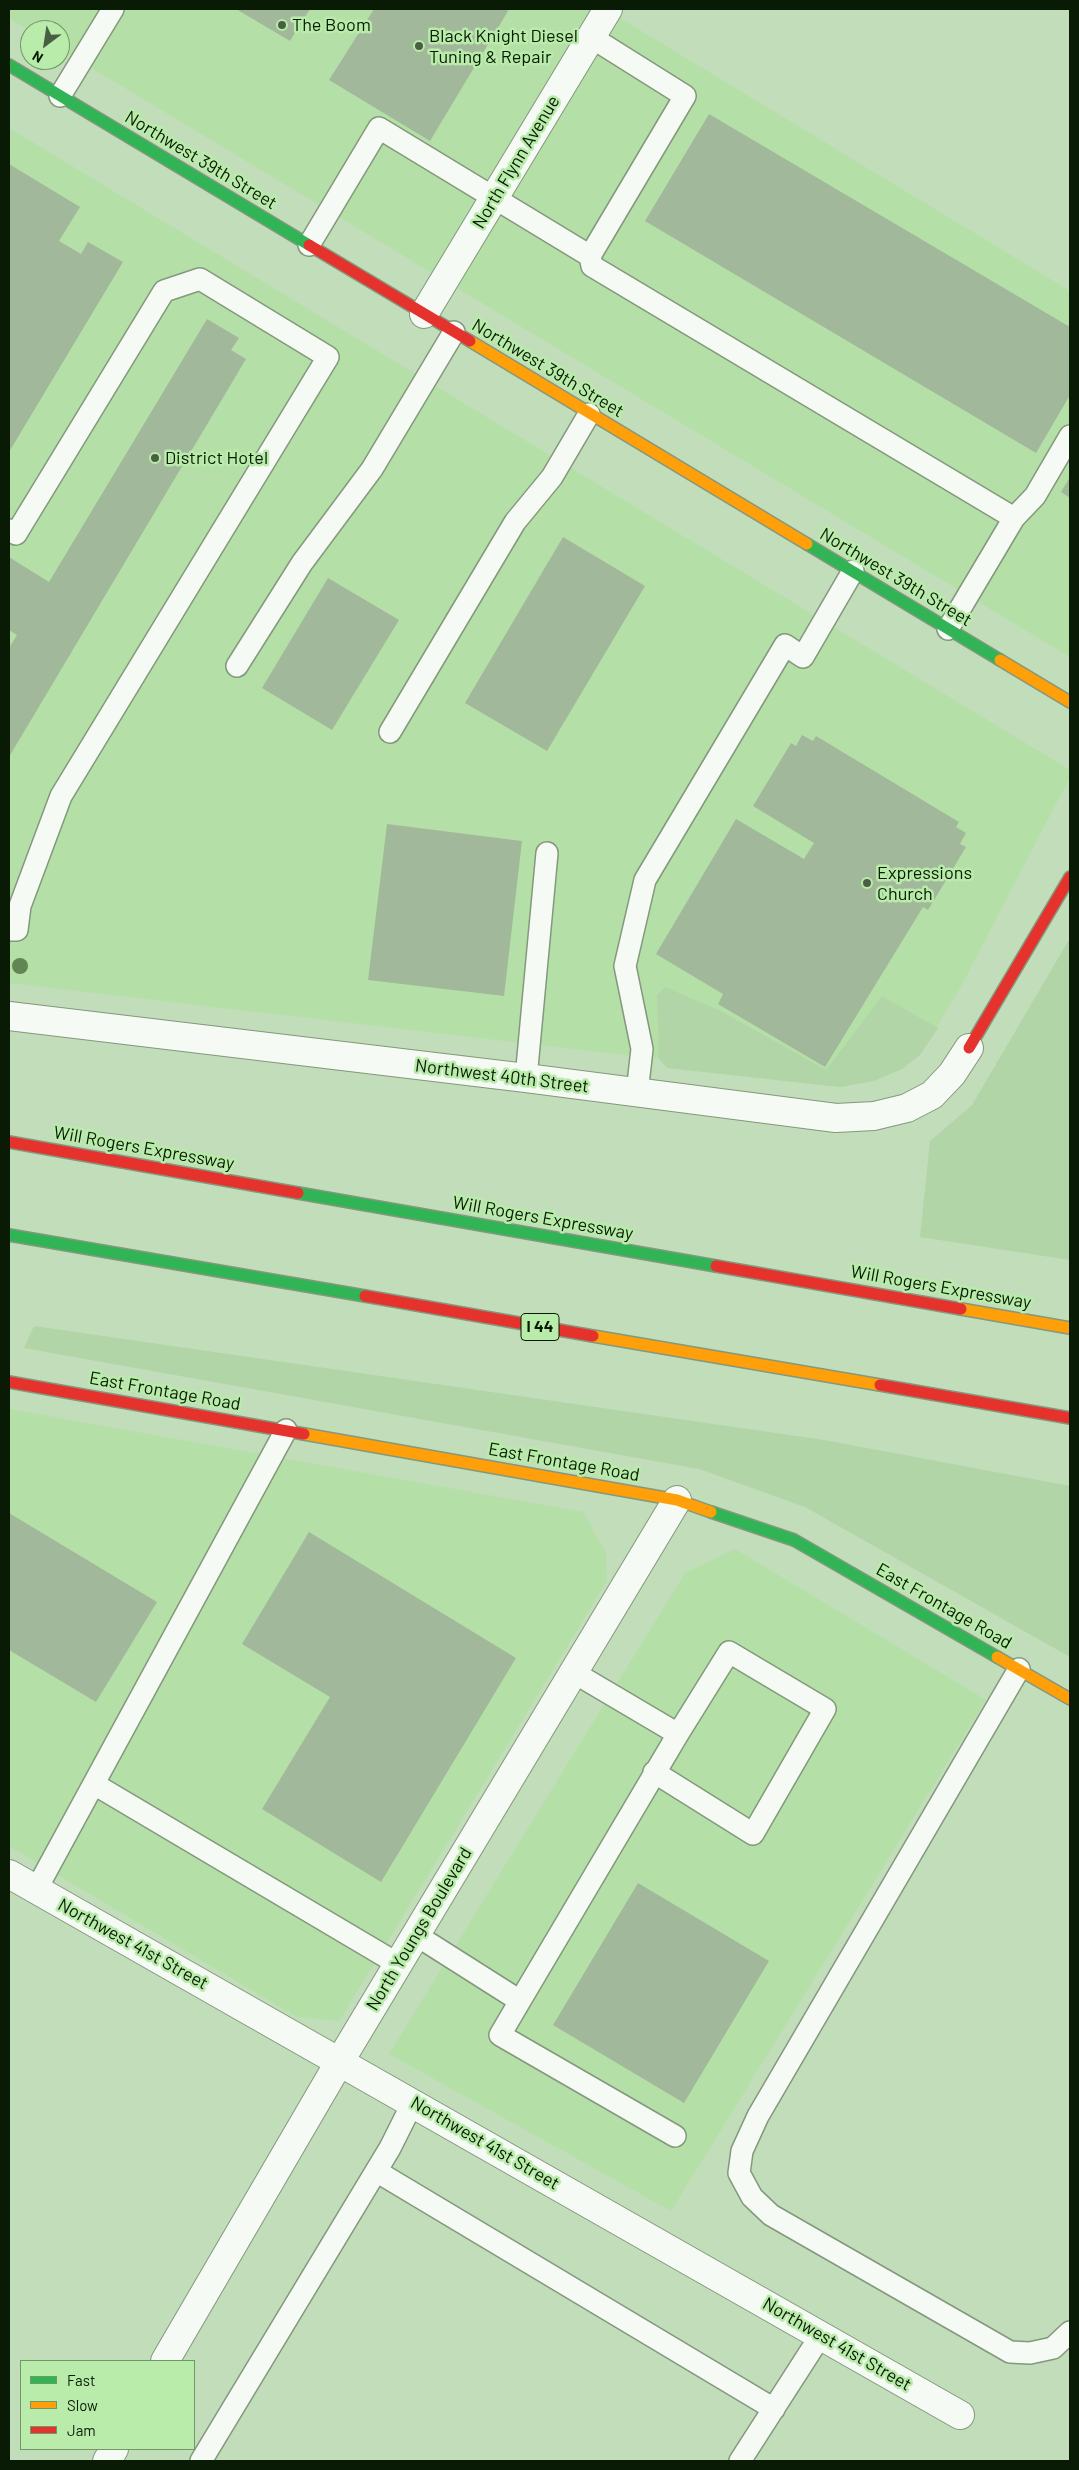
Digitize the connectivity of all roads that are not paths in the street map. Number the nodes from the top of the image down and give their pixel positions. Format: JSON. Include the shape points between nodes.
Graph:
{"nodes":[{"id":1,"x":113,"y":9,"type":"edge"},
{"id":2,"x":608,"y":9,"type":"edge"},
{"id":3,"x":590,"y":38,"type":"junction"},
{"id":4,"x":9,"y":65,"type":"edge"},
{"id":5,"x":60,"y":96,"type":"junction"},
{"id":6,"x":494,"y":198,"type":"junction"},
{"id":7,"x":310,"y":246,"type":"junction"},
{"id":8,"x":590,"y":256,"type":"junction"},
{"id":9,"x":424,"y":314,"type":"junction"},
{"id":10,"x":454,"y":332,"type":"junction"},
{"id":11,"x":589,"y":414,"type":"junction"},
{"id":12,"x":1070,"y":436,"type":"edge"},
{"id":13,"x":1014,"y":518,"type":"junction"},
{"id":14,"x":9,"y":530,"type":"edge"},
{"id":15,"x":853,"y":571,"type":"junction"},
{"id":16,"x":948,"y":628,"type":"junction"},
{"id":17,"x":237,"y":666,"type":"dead end"},
{"id":18,"x":1070,"y":702,"type":"edge"},
{"id":19,"x":390,"y":732,"type":"dead end"},
{"id":20,"x":547,"y":853,"type":"dead end"},
{"id":21,"x":1070,"y":877,"type":"edge"},
{"id":22,"x":9,"y":930,"type":"edge"},
{"id":23,"x":9,"y":1016,"type":"edge"},
{"id":24,"x":969,"y":1048,"type":"joint"},
{"id":25,"x":526,"y":1078,"type":"junction"},
{"id":26,"x":637,"y":1093,"type":"junction"},
{"id":27,"x":9,"y":1142,"type":"edge"},
{"id":28,"x":9,"y":1235,"type":"edge"},
{"id":29,"x":1070,"y":1328,"type":"edge"},
{"id":30,"x":9,"y":1382,"type":"edge"},
{"id":31,"x":1070,"y":1418,"type":"edge"},
{"id":32,"x":286,"y":1430,"type":"junction"},
{"id":33,"x":677,"y":1500,"type":"junction"},
{"id":34,"x":1019,"y":1670,"type":"junction"},
{"id":35,"x":573,"y":1672,"type":"junction"},
{"id":36,"x":1070,"y":1699,"type":"edge"},
{"id":37,"x":678,"y":1734,"type":"junction"},
{"id":38,"x":654,"y":1772,"type":"junction"},
{"id":39,"x":94,"y":1784,"type":"junction"},
{"id":40,"x":9,"y":1874,"type":"edge"},
{"id":41,"x":36,"y":1890,"type":"junction"},
{"id":42,"x":416,"y":1935,"type":"junction"},
{"id":43,"x":398,"y":1964,"type":"junction"},
{"id":44,"x":520,"y":2001,"type":"junction"},
{"id":45,"x":340,"y":2061,"type":"junction"},
{"id":46,"x":413,"y":2102,"type":"junction"},
{"id":47,"x":675,"y":2136,"type":"dead end"},
{"id":48,"x":376,"y":2170,"type":"junction"},
{"id":49,"x":1070,"y":2332,"type":"edge"},
{"id":50,"x":821,"y":2335,"type":"junction"},
{"id":51,"x":166,"y":2360,"type":"edge"},
{"id":52,"x":774,"y":2409,"type":"junction"},
{"id":53,"x":960,"y":2415,"type":"dead end"},
{"id":54,"x":113,"y":2450,"type":"edge"},
{"id":55,"x":107,"y":2461,"type":"edge"},
{"id":56,"x":201,"y":2461,"type":"edge"},
{"id":57,"x":740,"y":2461,"type":"edge"}],
"edges":[{"from":1,"to":5,"type":"lane"},
{"from":2,"to":3,"type":"street","name":"North Flynn Avenue"},
{"from":3,"to":6,"type":"street","name":"North Flynn Avenue"},
{"from":3,"to":8,"type":"lane","via":[[685,96]]},
{"from":4,"to":5,"type":"main road","name":"Northwest 39th Street"},
{"from":5,"to":7,"type":"main road","name":"Northwest 39th Street"},
{"from":6,"to":7,"type":"lane","via":[[379,128]]},
{"from":6,"to":8,"type":"lane"},
{"from":6,"to":9,"type":"street","name":"North Flynn Avenue"},
{"from":7,"to":9,"type":"main road","name":"Northwest 39th Street"},
{"from":8,"to":13,"type":"lane","via":[[592,266]]},
{"from":9,"to":10,"type":"main road","name":"Northwest 39th Street"},
{"from":10,"to":11,"type":"main road","name":"Northwest 39th Street"},
{"from":10,"to":17,"type":"lane","via":[[372,469],[302,563]]},
{"from":11,"to":15,"type":"main road","name":"Northwest 39th Street"},
{"from":11,"to":19,"type":"lane","via":[[552,477],[515,522]]},
{"from":12,"to":13,"type":"lane","via":[[1035,496]]},
{"from":13,"to":16,"type":"lane"},
{"from":14,"to":22,"type":"lane","via":[[16,534],[164,291],[200,279],[328,357],[61,796],[20,906],[17,930]]},
{"from":15,"to":16,"type":"main road","name":"Northwest 39th Street"},
{"from":15,"to":26,"type":"lane","via":[[803,657],[785,645],[645,880],[625,966],[642,1049]]},
{"from":16,"to":18,"type":"main road","name":"Northwest 39th Street"},
{"from":20,"to":25,"type":"lane"},
{"from":21,"to":24,"type":"main road"},
{"from":23,"to":25,"type":"street","name":"Northwest 40th Street"},
{"from":24,"to":26,"type":"street","name":"Northwest 40th Street","via":[[952,1074],[932,1095],[907,1108],[874,1116],[836,1118]]},
{"from":25,"to":26,"type":"street","name":"Northwest 40th Street"},
{"from":27,"to":29,"type":"main road","name":"Will Rogers Expressway"},
{"from":28,"to":31,"type":"main road","number":"I 44"},
{"from":30,"to":32,"type":"main road","name":"East Frontage Road"},
{"from":32,"to":33,"type":"main road","name":"East Frontage Road"},
{"from":32,"to":39,"type":"lane"},
{"from":33,"to":34,"type":"main road","name":"East Frontage Road","via":[[794,1540]]},
{"from":33,"to":35,"type":"street","name":"North Youngs Boulevard"},
{"from":34,"to":36,"type":"main road","name":"East Frontage Road"},
{"from":34,"to":49,"type":"lane","via":[[758,2116],[742,2151],[739,2173],[752,2197],[772,2215],[1010,2352],[1030,2353],[1053,2348]]},
{"from":35,"to":37,"type":"lane"},
{"from":35,"to":42,"type":"street","name":"North Youngs Boulevard"},
{"from":37,"to":38,"type":"lane"},
{"from":37,"to":38,"type":"lane","via":[[729,1652],[825,1710],[753,1834]]},
{"from":38,"to":44,"type":"lane"},
{"from":39,"to":41,"type":"lane"},
{"from":39,"to":43,"type":"lane"},
{"from":40,"to":41,"type":"street","name":"Northwest 41st Street"},
{"from":41,"to":45,"type":"street","name":"Northwest 41st Street"},
{"from":42,"to":43,"type":"street","name":"North Youngs Boulevard"},
{"from":42,"to":44,"type":"lane"},
{"from":43,"to":45,"type":"street","name":"North Youngs Boulevard"},
{"from":44,"to":47,"type":"lane","via":[[500,2035]]},
{"from":45,"to":46,"type":"street","name":"Northwest 41st Street"},
{"from":45,"to":51,"type":"street","name":"North Youngs Boulevard"},
{"from":46,"to":48,"type":"lane"},
{"from":46,"to":50,"type":"street","name":"Northwest 41st Street"},
{"from":48,"to":52,"type":"lane"},
{"from":48,"to":56,"type":"lane"},
{"from":50,"to":52,"type":"lane"},
{"from":50,"to":53,"type":"street","name":"Northwest 41st Street"},
{"from":52,"to":57,"type":"lane"},
{"from":54,"to":55,"type":"street"}]}
